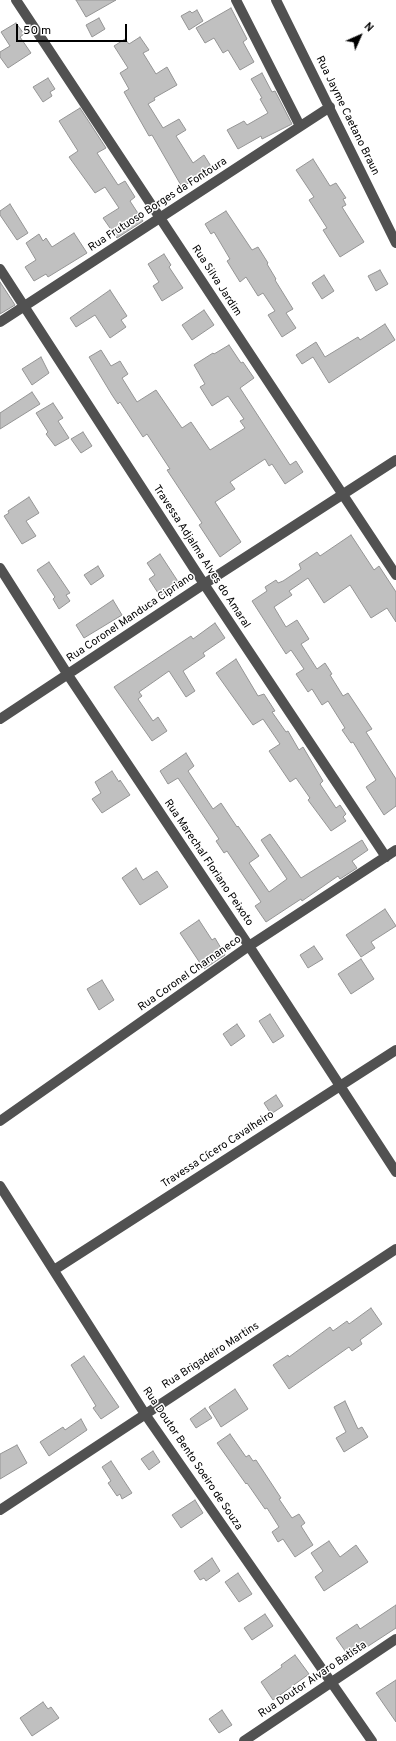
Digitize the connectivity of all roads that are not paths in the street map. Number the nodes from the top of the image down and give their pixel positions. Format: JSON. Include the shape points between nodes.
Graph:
{"nodes":[{"id":1,"x":16,"y":0,"type":"edge"},
{"id":2,"x":236,"y":0,"type":"edge"},
{"id":3,"x":276,"y":0,"type":"edge"},
{"id":4,"x":330,"y":107,"type":"junction"},
{"id":5,"x":300,"y":126,"type":"junction"},
{"id":6,"x":161,"y":218,"type":"junction"},
{"id":7,"x":396,"y":244,"type":"edge"},
{"id":8,"x":0,"y":269,"type":"edge"},
{"id":9,"x":24,"y":306,"type":"junction"},
{"id":10,"x":0,"y":322,"type":"edge"},
{"id":11,"x":396,"y":460,"type":"edge"},
{"id":12,"x":342,"y":495,"type":"junction"},
{"id":13,"x":0,"y":568,"type":"edge"},
{"id":14,"x":396,"y":575,"type":"edge"},
{"id":15,"x":204,"y":584,"type":"junction"},
{"id":16,"x":68,"y":675,"type":"junction"},
{"id":17,"x":0,"y":719,"type":"edge"},
{"id":18,"x":396,"y":850,"type":"edge"},
{"id":19,"x":386,"y":856,"type":"junction"},
{"id":20,"x":249,"y":946,"type":"junction"},
{"id":21,"x":396,"y":1050,"type":"edge"},
{"id":22,"x":340,"y":1086,"type":"junction"},
{"id":23,"x":0,"y":1121,"type":"edge"},
{"id":24,"x":396,"y":1172,"type":"edge"},
{"id":25,"x":0,"y":1186,"type":"edge"},
{"id":26,"x":396,"y":1249,"type":"edge"},
{"id":27,"x":54,"y":1270,"type":"junction"},
{"id":28,"x":145,"y":1414,"type":"junction"},
{"id":29,"x":0,"y":1510,"type":"edge"},
{"id":30,"x":396,"y":1639,"type":"edge"},
{"id":31,"x":330,"y":1682,"type":"junction"},
{"id":32,"x":244,"y":1741,"type":"edge"},
{"id":33,"x":372,"y":1741,"type":"edge"}],
"edges":[{"from":1,"to":6,"type":"street","name":"Rua Silva Jardim"},
{"from":2,"to":5,"type":"street"},
{"from":3,"to":4,"type":"street","name":"Rua Jayme Caetano Braun"},
{"from":4,"to":5,"type":"street","name":"Rua Frutuoso Borges da Fontoura"},
{"from":4,"to":7,"type":"street","name":"Rua Jayme Caetano Braun"},
{"from":5,"to":6,"type":"street","name":"Rua Frutuoso Borges da Fontoura"},
{"from":6,"to":9,"type":"street","name":"Rua Frutuoso Borges da Fontoura"},
{"from":6,"to":12,"type":"street","name":"Rua Silva Jardim"},
{"from":8,"to":9,"type":"street","name":"Travessa Adjalma Alves do Amaral"},
{"from":9,"to":10,"type":"street","name":"Rua Frutuoso Borges da Fontoura"},
{"from":9,"to":15,"type":"street","name":"Travessa Adjalma Alves do Amaral"},
{"from":11,"to":12,"type":"street","name":"Rua Coronel Manduca Cipriano"},
{"from":12,"to":14,"type":"street","name":"Rua Silva Jardim"},
{"from":12,"to":15,"type":"street","name":"Rua Coronel Manduca Cipriano"},
{"from":13,"to":16,"type":"street","name":"Rua Marechal Floriano Peixoto"},
{"from":15,"to":16,"type":"street","name":"Rua Coronel Manduca Cipriano"},
{"from":15,"to":19,"type":"street","name":"Travessa Adjalma Alves do Amaral"},
{"from":16,"to":17,"type":"street","name":"Rua Coronel Manduca Cipriano"},
{"from":16,"to":20,"type":"street","name":"Rua Marechal Floriano Peixoto"},
{"from":18,"to":19,"type":"street","name":"Rua Coronel Charnaneco"},
{"from":19,"to":20,"type":"street","name":"Rua Coronel Charnaneco"},
{"from":20,"to":22,"type":"street","name":"Rua Marechal Floriano Peixoto"},
{"from":20,"to":23,"type":"street","name":"Rua Coronel Charnaneco"},
{"from":21,"to":22,"type":"street","name":"Travessa Cícero Cavalheiro"},
{"from":22,"to":24,"type":"street","name":"Rua Marechal Floriano Peixoto"},
{"from":22,"to":27,"type":"street","name":"Travessa Cícero Cavalheiro"},
{"from":25,"to":27,"type":"street","name":"Rua Doutor Bento Soeiro de Souza"},
{"from":26,"to":28,"type":"street","name":"Rua Brigadeiro Martins"},
{"from":27,"to":28,"type":"street","name":"Rua Doutor Bento Soeiro de Souza"},
{"from":28,"to":29,"type":"street","name":"Rua Brigadeiro Martins"},
{"from":28,"to":31,"type":"street","name":"Rua Doutor Bento Soeiro de Souza"},
{"from":30,"to":31,"type":"street","name":"Rua Doutor Alvaro Batista"},
{"from":31,"to":32,"type":"street","name":"Rua Doutor Alvaro Batista"},
{"from":31,"to":33,"type":"street","name":"Rua Doutor Bento Soeiro de Souza"}]}
